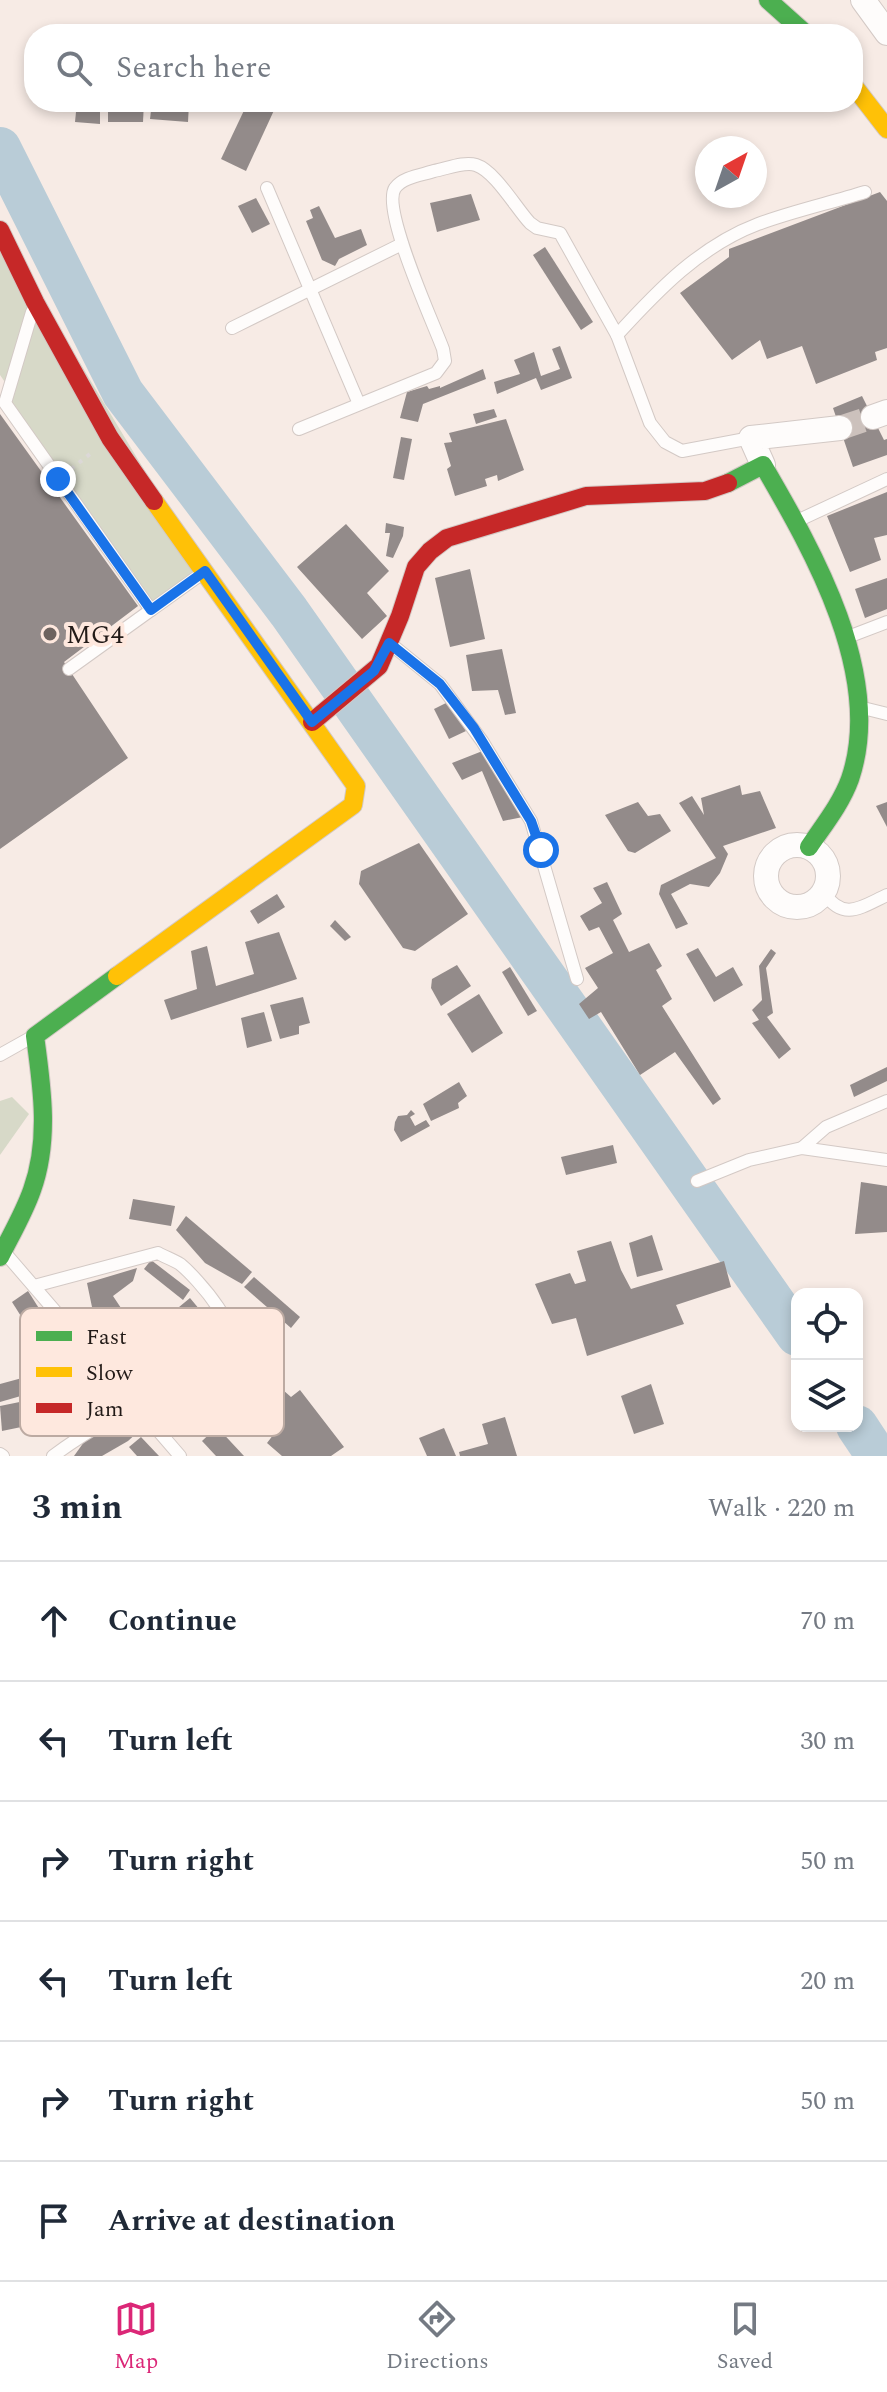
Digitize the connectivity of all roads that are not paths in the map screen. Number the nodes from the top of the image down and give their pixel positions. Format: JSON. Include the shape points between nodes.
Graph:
{"nodes":[{"id":1,"x":768,"y":0,"type":"edge"},
{"id":2,"x":863,"y":0,"type":"edge"},
{"id":3,"x":795,"y":24,"type":"edge"},
{"id":4,"x":887,"y":33,"type":"edge"},
{"id":5,"x":863,"y":98,"type":"edge"},
{"id":6,"x":887,"y":129,"type":"edge"},
{"id":7,"x":267,"y":188,"type":"dead end"},
{"id":8,"x":865,"y":192,"type":"dead end"},
{"id":9,"x":0,"y":230,"type":"edge"},
{"id":10,"x":402,"y":244,"type":"junction"},
{"id":11,"x":310,"y":289,"type":"junction"},
{"id":12,"x":35,"y":302,"type":"junction"},
{"id":13,"x":232,"y":328,"type":"dead end"},
{"id":14,"x":617,"y":335,"type":"junction"},
{"id":15,"x":359,"y":404,"type":"junction"},
{"id":16,"x":840,"y":428,"type":"tunnel mouth"},
{"id":17,"x":299,"y":429,"type":"dead end"},
{"id":18,"x":751,"y":438,"type":"junction"},
{"id":19,"x":763,"y":465,"type":"junction"},
{"id":20,"x":887,"y":479,"type":"edge"},
{"id":21,"x":797,"y":521,"type":"junction"},
{"id":22,"x":205,"y":571,"type":"junction"},
{"id":23,"x":151,"y":610,"type":"junction"},
{"id":24,"x":887,"y":622,"type":"edge"},
{"id":25,"x":845,"y":638,"type":"junction"},
{"id":26,"x":389,"y":643,"type":"junction"},
{"id":27,"x":69,"y":669,"type":"dead end"},
{"id":28,"x":863,"y":708,"type":"junction"},
{"id":29,"x":887,"y":714,"type":"edge"},
{"id":30,"x":319,"y":716,"type":"junction"},
{"id":31,"x":809,"y":847,"type":"junction"},
{"id":32,"x":824,"y":893,"type":"junction"},
{"id":33,"x":887,"y":895,"type":"edge"},
{"id":34,"x":577,"y":979,"type":"dead end"},
{"id":35,"x":35,"y":1036,"type":"junction"},
{"id":36,"x":0,"y":1055,"type":"edge"},
{"id":37,"x":887,"y":1101,"type":"edge"},
{"id":38,"x":802,"y":1148,"type":"junction"},
{"id":39,"x":887,"y":1160,"type":"edge"},
{"id":40,"x":697,"y":1181,"type":"dead end"},
{"id":41,"x":2,"y":1254,"type":"edge"},
{"id":42,"x":34,"y":1286,"type":"junction"},
{"id":43,"x":53,"y":1308,"type":"edge"},
{"id":44,"x":218,"y":1308,"type":"edge"},
{"id":45,"x":81,"y":1436,"type":"edge"},
{"id":46,"x":163,"y":1436,"type":"edge"},
{"id":47,"x":53,"y":1456,"type":"edge"},
{"id":48,"x":180,"y":1456,"type":"edge"}],
"edges":[{"from":1,"to":3,"type":"street"},
{"from":2,"to":4,"type":"street"},
{"from":5,"to":6,"type":"street"},
{"from":7,"to":11,"type":"lane"},
{"from":8,"to":14,"type":"lane","via":[[757,224],[727,239],[660,288]]},
{"from":9,"to":12,"type":"street"},
{"from":10,"to":11,"type":"lane"},
{"from":10,"to":14,"type":"lane","via":[[391,202],[396,187],[409,178],[476,164],[530,223],[560,233]]},
{"from":10,"to":15,"type":"lane","via":[[445,361],[436,373]]},
{"from":11,"to":13,"type":"lane"},
{"from":11,"to":15,"type":"lane"},
{"from":12,"to":22,"type":"street","via":[[110,438]]},
{"from":12,"to":23,"type":"lane","via":[[5,403]]},
{"from":14,"to":18,"type":"lane","via":[[650,423],[665,442],[682,451]]},
{"from":15,"to":17,"type":"lane"},
{"from":16,"to":18,"type":"street"},
{"from":18,"to":19,"type":"street"},
{"from":19,"to":21,"type":"street"},
{"from":19,"to":26,"type":"street","via":[[705,491],[586,496],[447,538],[416,567]]},
{"from":20,"to":21,"type":"lane"},
{"from":21,"to":25,"type":"street","via":[[824,576]]},
{"from":22,"to":23,"type":"lane"},
{"from":22,"to":30,"type":"street"},
{"from":23,"to":27,"type":"lane"},
{"from":24,"to":25,"type":"lane"},
{"from":25,"to":28,"type":"street"},
{"from":26,"to":30,"type":"street","via":[[379,666]]},
{"from":26,"to":34,"type":"lane","via":[[440,684],[531,821]]},
{"from":28,"to":29,"type":"lane"},
{"from":28,"to":31,"type":"street","via":[[851,778]]},
{"from":30,"to":35,"type":"street","via":[[356,786],[353,805]]},
{"from":31,"to":32,"type":"street","via":[[823,859],[828,875]]},
{"from":31,"to":32,"type":"street","via":[[791,845],[775,853],[766,868],[767,886],[777,901],[793,908],[811,905]]},
{"from":32,"to":33,"type":"lane","via":[[832,905],[847,910]]},
{"from":35,"to":36,"type":"lane"},
{"from":35,"to":41,"type":"street","via":[[42,1122],[36,1179]]},
{"from":37,"to":38,"type":"lane","via":[[826,1127]]},
{"from":38,"to":39,"type":"lane"},
{"from":38,"to":40,"type":"lane","via":[[749,1160]]},
{"from":41,"to":42,"type":"lane"},
{"from":42,"to":43,"type":"lane"},
{"from":42,"to":44,"type":"lane","via":[[158,1253],[180,1264]]},
{"from":45,"to":47,"type":"lane"},
{"from":46,"to":48,"type":"lane"}]}
